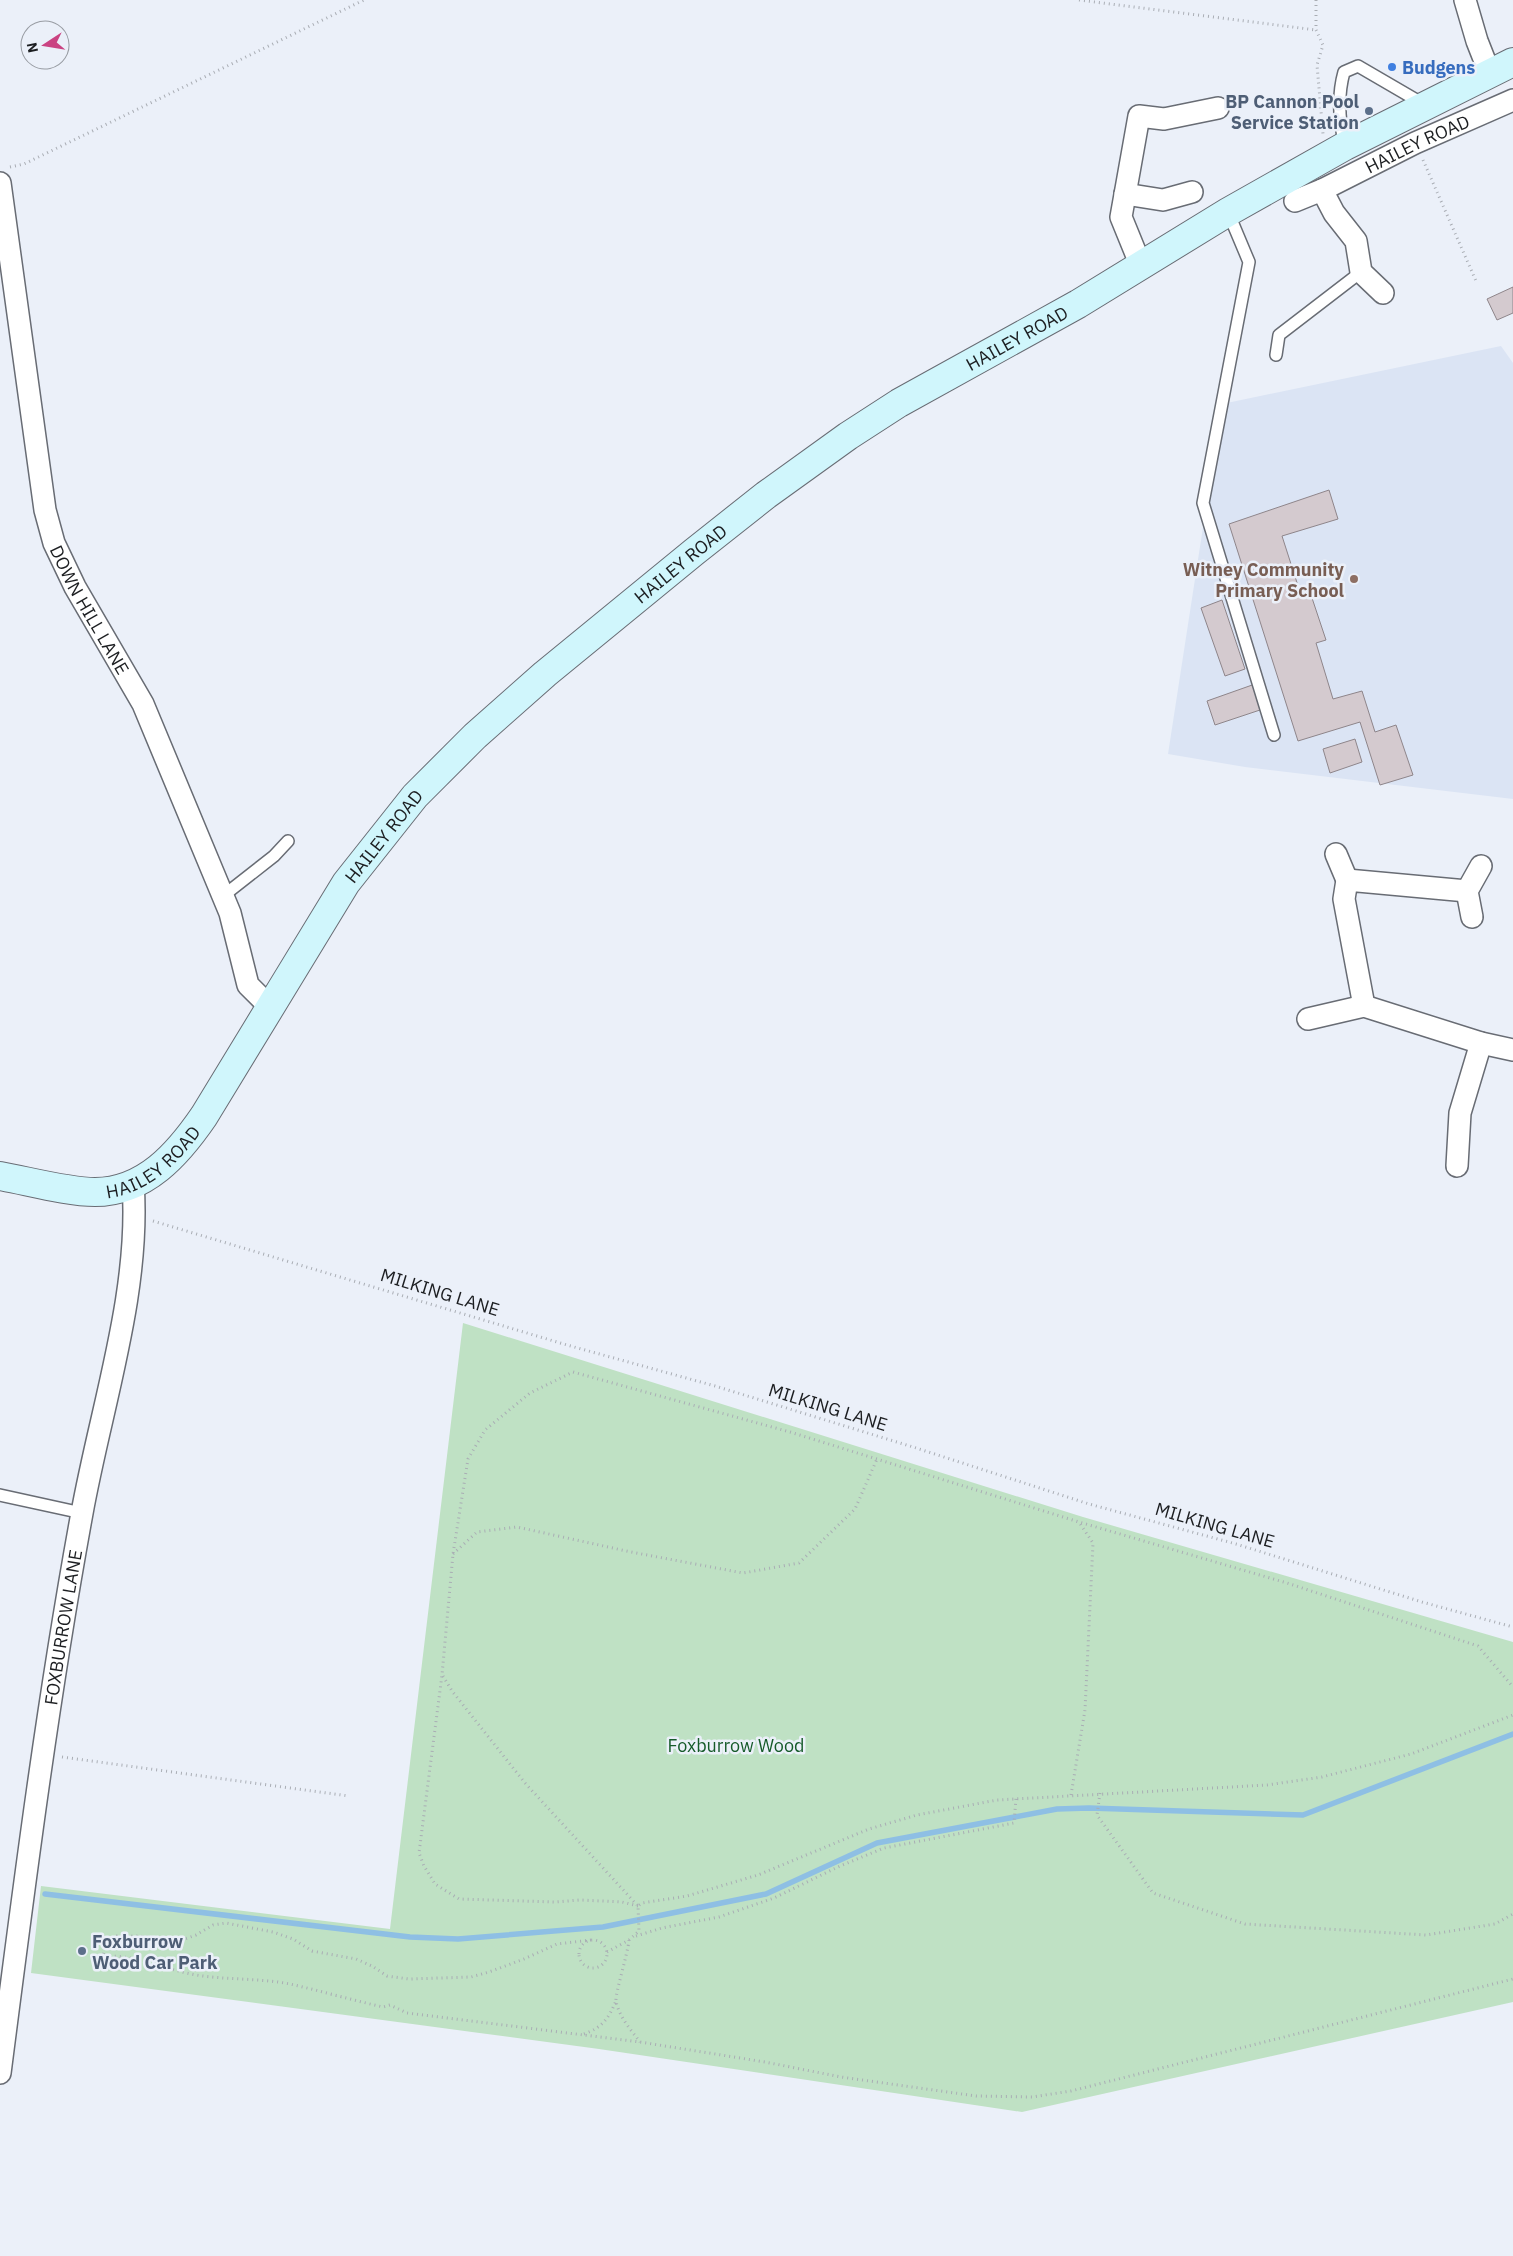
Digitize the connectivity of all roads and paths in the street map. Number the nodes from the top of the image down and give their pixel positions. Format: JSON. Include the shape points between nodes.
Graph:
{"nodes":[{"id":1,"x":364,"y":0,"type":"edge"},
{"id":2,"x":1079,"y":0,"type":"edge"},
{"id":3,"x":1316,"y":0,"type":"edge"},
{"id":4,"x":1465,"y":0,"type":"edge"},
{"id":5,"x":1316,"y":30,"type":"junction"},
{"id":6,"x":1491,"y":73,"type":"edge"},
{"id":7,"x":1513,"y":100,"type":"edge"},
{"id":8,"x":1427,"y":106,"type":"junction"},
{"id":9,"x":1218,"y":108,"type":"dead end"},
{"id":10,"x":1483,"y":113,"type":"junction"},
{"id":11,"x":1416,"y":143,"type":"junction"},
{"id":12,"x":1335,"y":152,"type":"junction"},
{"id":13,"x":4,"y":175,"type":"edge"},
{"id":14,"x":1322,"y":190,"type":"junction"},
{"id":15,"x":1192,"y":192,"type":"dead end"},
{"id":16,"x":1125,"y":194,"type":"junction"},
{"id":17,"x":1295,"y":201,"type":"dead end"},
{"id":18,"x":1228,"y":212,"type":"junction"},
{"id":19,"x":1141,"y":266,"type":"junction"},
{"id":20,"x":1361,"y":272,"type":"junction"},
{"id":21,"x":1476,"y":281,"type":"dead end"},
{"id":22,"x":1383,"y":293,"type":"dead end"},
{"id":23,"x":1276,"y":355,"type":"dead end"},
{"id":24,"x":1274,"y":735,"type":"dead end"},
{"id":25,"x":288,"y":841,"type":"dead end"},
{"id":26,"x":1336,"y":854,"type":"dead end"},
{"id":27,"x":1481,"y":866,"type":"dead end"},
{"id":28,"x":1347,"y":880,"type":"junction"},
{"id":29,"x":1467,"y":891,"type":"junction"},
{"id":30,"x":223,"y":896,"type":"junction"},
{"id":31,"x":1472,"y":917,"type":"dead end"},
{"id":32,"x":1364,"y":1006,"type":"junction"},
{"id":33,"x":270,"y":1008,"type":"junction"},
{"id":34,"x":1308,"y":1019,"type":"dead end"},
{"id":35,"x":1481,"y":1043,"type":"junction"},
{"id":36,"x":1513,"y":1050,"type":"edge"},
{"id":37,"x":1457,"y":1166,"type":"dead end"},
{"id":38,"x":0,"y":1176,"type":"edge"},
{"id":39,"x":133,"y":1184,"type":"junction"},
{"id":40,"x":134,"y":1216,"type":"junction"},
{"id":41,"x":877,"y":1459,"type":"junction"},
{"id":42,"x":0,"y":1495,"type":"edge"},
{"id":43,"x":82,"y":1513,"type":"junction"},
{"id":44,"x":1079,"y":1522,"type":"junction"},
{"id":45,"x":453,"y":1554,"type":"junction"},
{"id":46,"x":1513,"y":1627,"type":"edge"},
{"id":47,"x":442,"y":1675,"type":"junction"},
{"id":48,"x":1513,"y":1687,"type":"edge"},
{"id":49,"x":1513,"y":1715,"type":"edge"},
{"id":50,"x":44,"y":1752,"type":"junction"},
{"id":51,"x":1100,"y":1792,"type":"junction"},
{"id":52,"x":1071,"y":1795,"type":"junction"},
{"id":53,"x":348,"y":1796,"type":"dead end"},
{"id":54,"x":1016,"y":1798,"type":"junction"},
{"id":55,"x":638,"y":1906,"type":"junction"},
{"id":56,"x":1513,"y":1914,"type":"edge"},
{"id":57,"x":635,"y":1936,"type":"junction"},
{"id":58,"x":591,"y":1940,"type":"junction"},
{"id":59,"x":629,"y":1940,"type":"junction"},
{"id":60,"x":607,"y":1952,"type":"junction"},
{"id":61,"x":1513,"y":1979,"type":"edge"},
{"id":62,"x":616,"y":2000,"type":"junction"},
{"id":63,"x":584,"y":2035,"type":"junction"},
{"id":64,"x":640,"y":2042,"type":"junction"},
{"id":65,"x":0,"y":2073,"type":"edge"}],
"edges":[{"from":1,"to":13,"type":"path"},
{"from":2,"to":5,"type":"path"},
{"from":3,"to":5,"type":"path"},
{"from":4,"to":6,"type":"street"},
{"from":5,"to":12,"type":"path","via":[[1323,44],[1317,65]]},
{"from":6,"to":8,"type":"main road","name":"HAILEY ROAD"},
{"from":6,"to":10,"type":"street"},
{"from":7,"to":10,"type":"street","name":"HAILEY ROAD"},
{"from":8,"to":12,"type":"main road","name":"HAILEY ROAD"},
{"from":8,"to":12,"type":"lane","via":[[1358,66],[1344,72],[1339,90],[1341,126]]},
{"from":9,"to":16,"type":"street","via":[[1164,119],[1138,116]]},
{"from":10,"to":11,"type":"street","name":"HAILEY ROAD"},
{"from":11,"to":14,"type":"street","name":"HAILEY ROAD"},
{"from":11,"to":21,"type":"path"},
{"from":12,"to":18,"type":"main road","name":"HAILEY ROAD"},
{"from":13,"to":30,"type":"street","name":"DOWN HILL LANE","via":[[45,510],[54,543],[75,587],[143,704]]},
{"from":14,"to":17,"type":"street","name":"HAILEY ROAD"},
{"from":14,"to":20,"type":"street","via":[[1334,213],[1356,241]]},
{"from":15,"to":16,"type":"street","via":[[1163,200]]},
{"from":16,"to":19,"type":"street","via":[[1121,217]]},
{"from":18,"to":19,"type":"main road","name":"HAILEY ROAD"},
{"from":18,"to":24,"type":"lane","via":[[1249,262],[1203,504]]},
{"from":19,"to":33,"type":"main road","name":"HAILEY ROAD","via":[[899,403],[848,436],[766,494],[545,674],[475,736],[415,796],[346,883]]},
{"from":20,"to":22,"type":"street"},
{"from":20,"to":23,"type":"lane","via":[[1279,335]]},
{"from":25,"to":30,"type":"lane"},
{"from":26,"to":28,"type":"street"},
{"from":27,"to":29,"type":"street"},
{"from":28,"to":29,"type":"street"},
{"from":28,"to":32,"type":"street","via":[[1344,899]]},
{"from":29,"to":31,"type":"street"},
{"from":30,"to":33,"type":"street","name":"DOWN HILL LANE","via":[[248,986]]},
{"from":32,"to":34,"type":"street"},
{"from":32,"to":35,"type":"street"},
{"from":33,"to":39,"type":"main road","name":"HAILEY ROAD","via":[[186,1142],[148,1178]]},
{"from":35,"to":36,"type":"street"},
{"from":35,"to":37,"type":"street","via":[[1460,1113]]},
{"from":38,"to":39,"type":"main road","name":"HAILEY ROAD","via":[[95,1192]]},
{"from":39,"to":40,"type":"street","name":"FOXBURROW LANE"},
{"from":40,"to":43,"type":"street","name":"FOXBURROW LANE","via":[[128,1294]]},
{"from":40,"to":46,"type":"path","name":"MILKING LANE","via":[[734,1392],[1089,1504],[1236,1544]]},
{"from":41,"to":44,"type":"path"},
{"from":41,"to":45,"type":"path","via":[[855,1509],[799,1563],[743,1573],[517,1527],[477,1532]]},
{"from":41,"to":45,"type":"path","via":[[573,1372],[530,1393],[486,1430],[468,1459]]},
{"from":42,"to":43,"type":"lane"},
{"from":43,"to":50,"type":"street","name":"FOXBURROW LANE"},
{"from":44,"to":48,"type":"path","via":[[1287,1583],[1478,1646]]},
{"from":44,"to":52,"type":"path","via":[[1093,1543],[1085,1710]]},
{"from":45,"to":47,"type":"path"},
{"from":47,"to":55,"type":"path","via":[[525,1783]]},
{"from":47,"to":55,"type":"path","via":[[419,1853],[435,1884],[459,1899],[580,1900]]},
{"from":49,"to":51,"type":"path","via":[[1411,1754],[1322,1776],[1267,1785]]},
{"from":50,"to":53,"type":"path","via":[[66,1758]]},
{"from":50,"to":65,"type":"street","name":"FOXBURROW LANE"},
{"from":51,"to":52,"type":"path"},
{"from":51,"to":56,"type":"path","via":[[1097,1815],[1153,1893],[1245,1924],[1426,1936],[1495,1924]]},
{"from":52,"to":54,"type":"path"},
{"from":54,"to":55,"type":"path","via":[[917,1815],[869,1829],[758,1875],[687,1896]]},
{"from":54,"to":57,"type":"path","via":[[1014,1822],[884,1848],[774,1898],[719,1917]]},
{"from":55,"to":57,"type":"path","via":[[640,1925]]},
{"from":57,"to":59,"type":"path"},
{"from":58,"to":60,"type":"path","via":[[602,1943]]},
{"from":58,"to":60,"type":"path","via":[[581,1946],[579,1952],[579,1958],[586,1966],[601,1966]]},
{"from":58,"to":63,"type":"path","via":[[557,1944],[489,1972],[452,1979],[387,1976],[356,1959],[312,1951],[273,1932],[226,1924],[213,1925],[182,1940],[114,1937],[107,1939],[103,1956],[123,1955],[196,1975],[291,1984],[334,1997],[383,2007],[390,2005],[407,2013]]},
{"from":59,"to":60,"type":"path"},
{"from":59,"to":62,"type":"path","via":[[628,1957]]},
{"from":61,"to":64,"type":"path","via":[[1071,2091],[1028,2097],[976,2096],[840,2077]]},
{"from":62,"to":63,"type":"path","via":[[599,2029]]},
{"from":62,"to":64,"type":"path","via":[[624,2020]]},
{"from":63,"to":64,"type":"path"}]}
